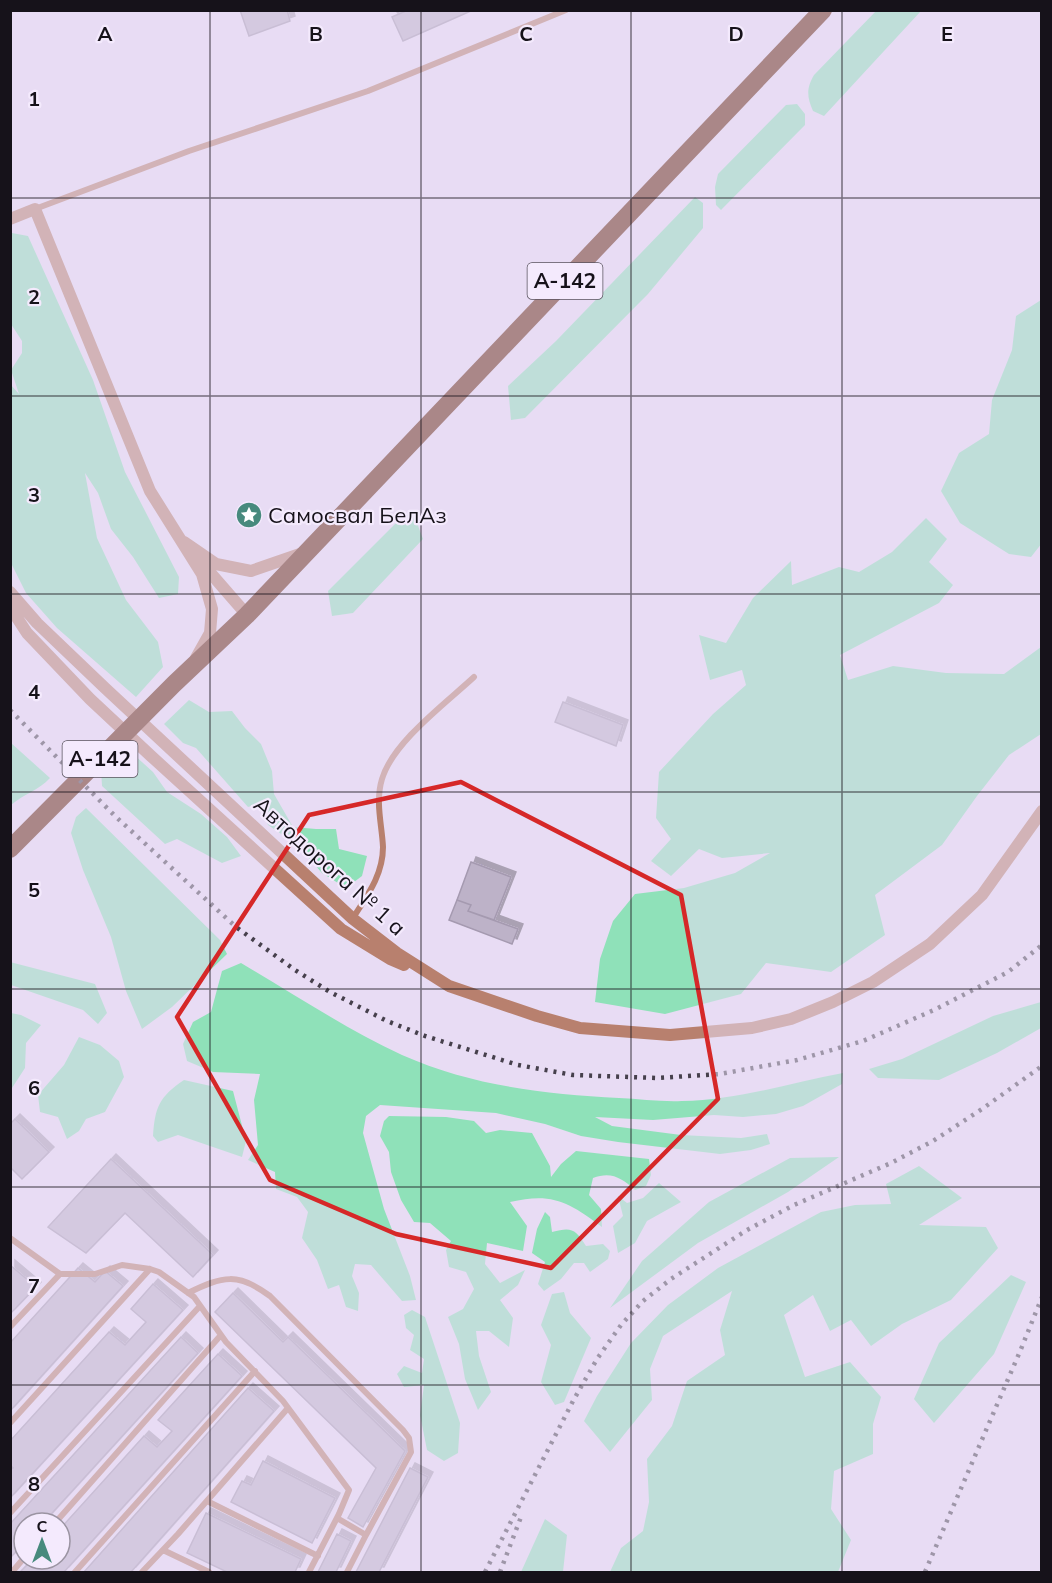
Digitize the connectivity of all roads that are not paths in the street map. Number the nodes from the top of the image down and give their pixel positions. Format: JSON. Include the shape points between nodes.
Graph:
{"nodes":[{"id":1,"x":566,"y":10,"type":"edge"},
{"id":2,"x":823,"y":10,"type":"edge"},
{"id":3,"x":35,"y":209,"type":"junction"},
{"id":4,"x":10,"y":219,"type":"edge"},
{"id":5,"x":178,"y":537,"type":"junction"},
{"id":6,"x":307,"y":551,"type":"junction"},
{"id":7,"x":10,"y":592,"type":"edge"},
{"id":8,"x":10,"y":607,"type":"edge"},
{"id":9,"x":247,"y":615,"type":"junction"},
{"id":10,"x":190,"y":669,"type":"junction"},
{"id":11,"x":474,"y":677,"type":"dead end"},
{"id":12,"x":1041,"y":811,"type":"edge"},
{"id":13,"x":10,"y":849,"type":"edge"},
{"id":14,"x":352,"y":919,"type":"junction"},
{"id":15,"x":449,"y":986,"type":"junction"},
{"id":16,"x":10,"y":1239,"type":"edge"},
{"id":17,"x":150,"y":1269,"type":"junction"},
{"id":18,"x":60,"y":1274,"type":"junction"},
{"id":19,"x":188,"y":1293,"type":"junction"},
{"id":20,"x":200,"y":1306,"type":"junction"},
{"id":21,"x":10,"y":1328,"type":"edge"},
{"id":22,"x":221,"y":1335,"type":"junction"},
{"id":23,"x":255,"y":1371,"type":"junction"},
{"id":24,"x":288,"y":1408,"type":"junction"},
{"id":25,"x":10,"y":1424,"type":"edge"},
{"id":26,"x":207,"y":1501,"type":"junction"},
{"id":27,"x":66,"y":1511,"type":"edge"},
{"id":28,"x":10,"y":1513,"type":"edge"},
{"id":29,"x":337,"y":1518,"type":"junction"},
{"id":30,"x":366,"y":1535,"type":"junction"},
{"id":31,"x":163,"y":1550,"type":"junction"},
{"id":32,"x":318,"y":1556,"type":"junction"},
{"id":33,"x":75,"y":1572,"type":"edge"},
{"id":34,"x":142,"y":1572,"type":"edge"},
{"id":35,"x":209,"y":1572,"type":"edge"},
{"id":36,"x":309,"y":1572,"type":"edge"},
{"id":37,"x":347,"y":1572,"type":"edge"}],
"edges":[{"from":1,"to":3,"type":"lane","via":[[368,91],[189,151]]},
{"from":2,"to":6,"type":"highway","number":"А-142"},
{"from":3,"to":4,"type":"street"},
{"from":3,"to":5,"type":"street","via":[[150,491]]},
{"from":5,"to":6,"type":"street","via":[[216,564],[251,571]]},
{"from":5,"to":9,"type":"street"},
{"from":5,"to":10,"type":"street","via":[[202,574],[212,609],[210,633]]},
{"from":6,"to":9,"type":"highway","number":"А-142"},
{"from":7,"to":14,"type":"street","name":"Автодорога № 1 а","via":[[37,623]]},
{"from":8,"to":15,"type":"street","via":[[27,633],[90,699],[341,929],[390,959]]},
{"from":9,"to":10,"type":"highway","number":"А-142"},
{"from":10,"to":13,"type":"highway","number":"А-142"},
{"from":11,"to":14,"type":"lane","via":[[399,747],[382,779],[378,814],[383,848],[379,876]]},
{"from":12,"to":15,"type":"street","name":"Автодорога № 1 а","via":[[982,896],[930,944],[873,982],[791,1019],[713,1033],[614,1032],[580,1028]]},
{"from":14,"to":15,"type":"street","name":"Автодорога № 1 а"},
{"from":16,"to":18,"type":"lane"},
{"from":17,"to":18,"type":"lane","via":[[122,1265],[95,1274]]},
{"from":17,"to":19,"type":"lane"},
{"from":17,"to":25,"type":"lane"},
{"from":18,"to":21,"type":"lane"},
{"from":19,"to":20,"type":"lane"},
{"from":19,"to":30,"type":"lane","via":[[227,1279],[243,1279],[256,1285],[409,1438],[411,1452]]},
{"from":20,"to":22,"type":"lane"},
{"from":20,"to":28,"type":"lane"},
{"from":22,"to":23,"type":"lane"},
{"from":22,"to":27,"type":"lane"},
{"from":23,"to":24,"type":"lane"},
{"from":23,"to":33,"type":"lane"},
{"from":24,"to":26,"type":"lane"},
{"from":24,"to":29,"type":"lane","via":[[349,1490]]},
{"from":26,"to":31,"type":"lane"},
{"from":26,"to":32,"type":"lane"},
{"from":29,"to":30,"type":"lane"},
{"from":29,"to":32,"type":"lane"},
{"from":30,"to":37,"type":"lane"},
{"from":31,"to":34,"type":"lane"},
{"from":31,"to":35,"type":"lane"},
{"from":32,"to":36,"type":"lane"}]}
